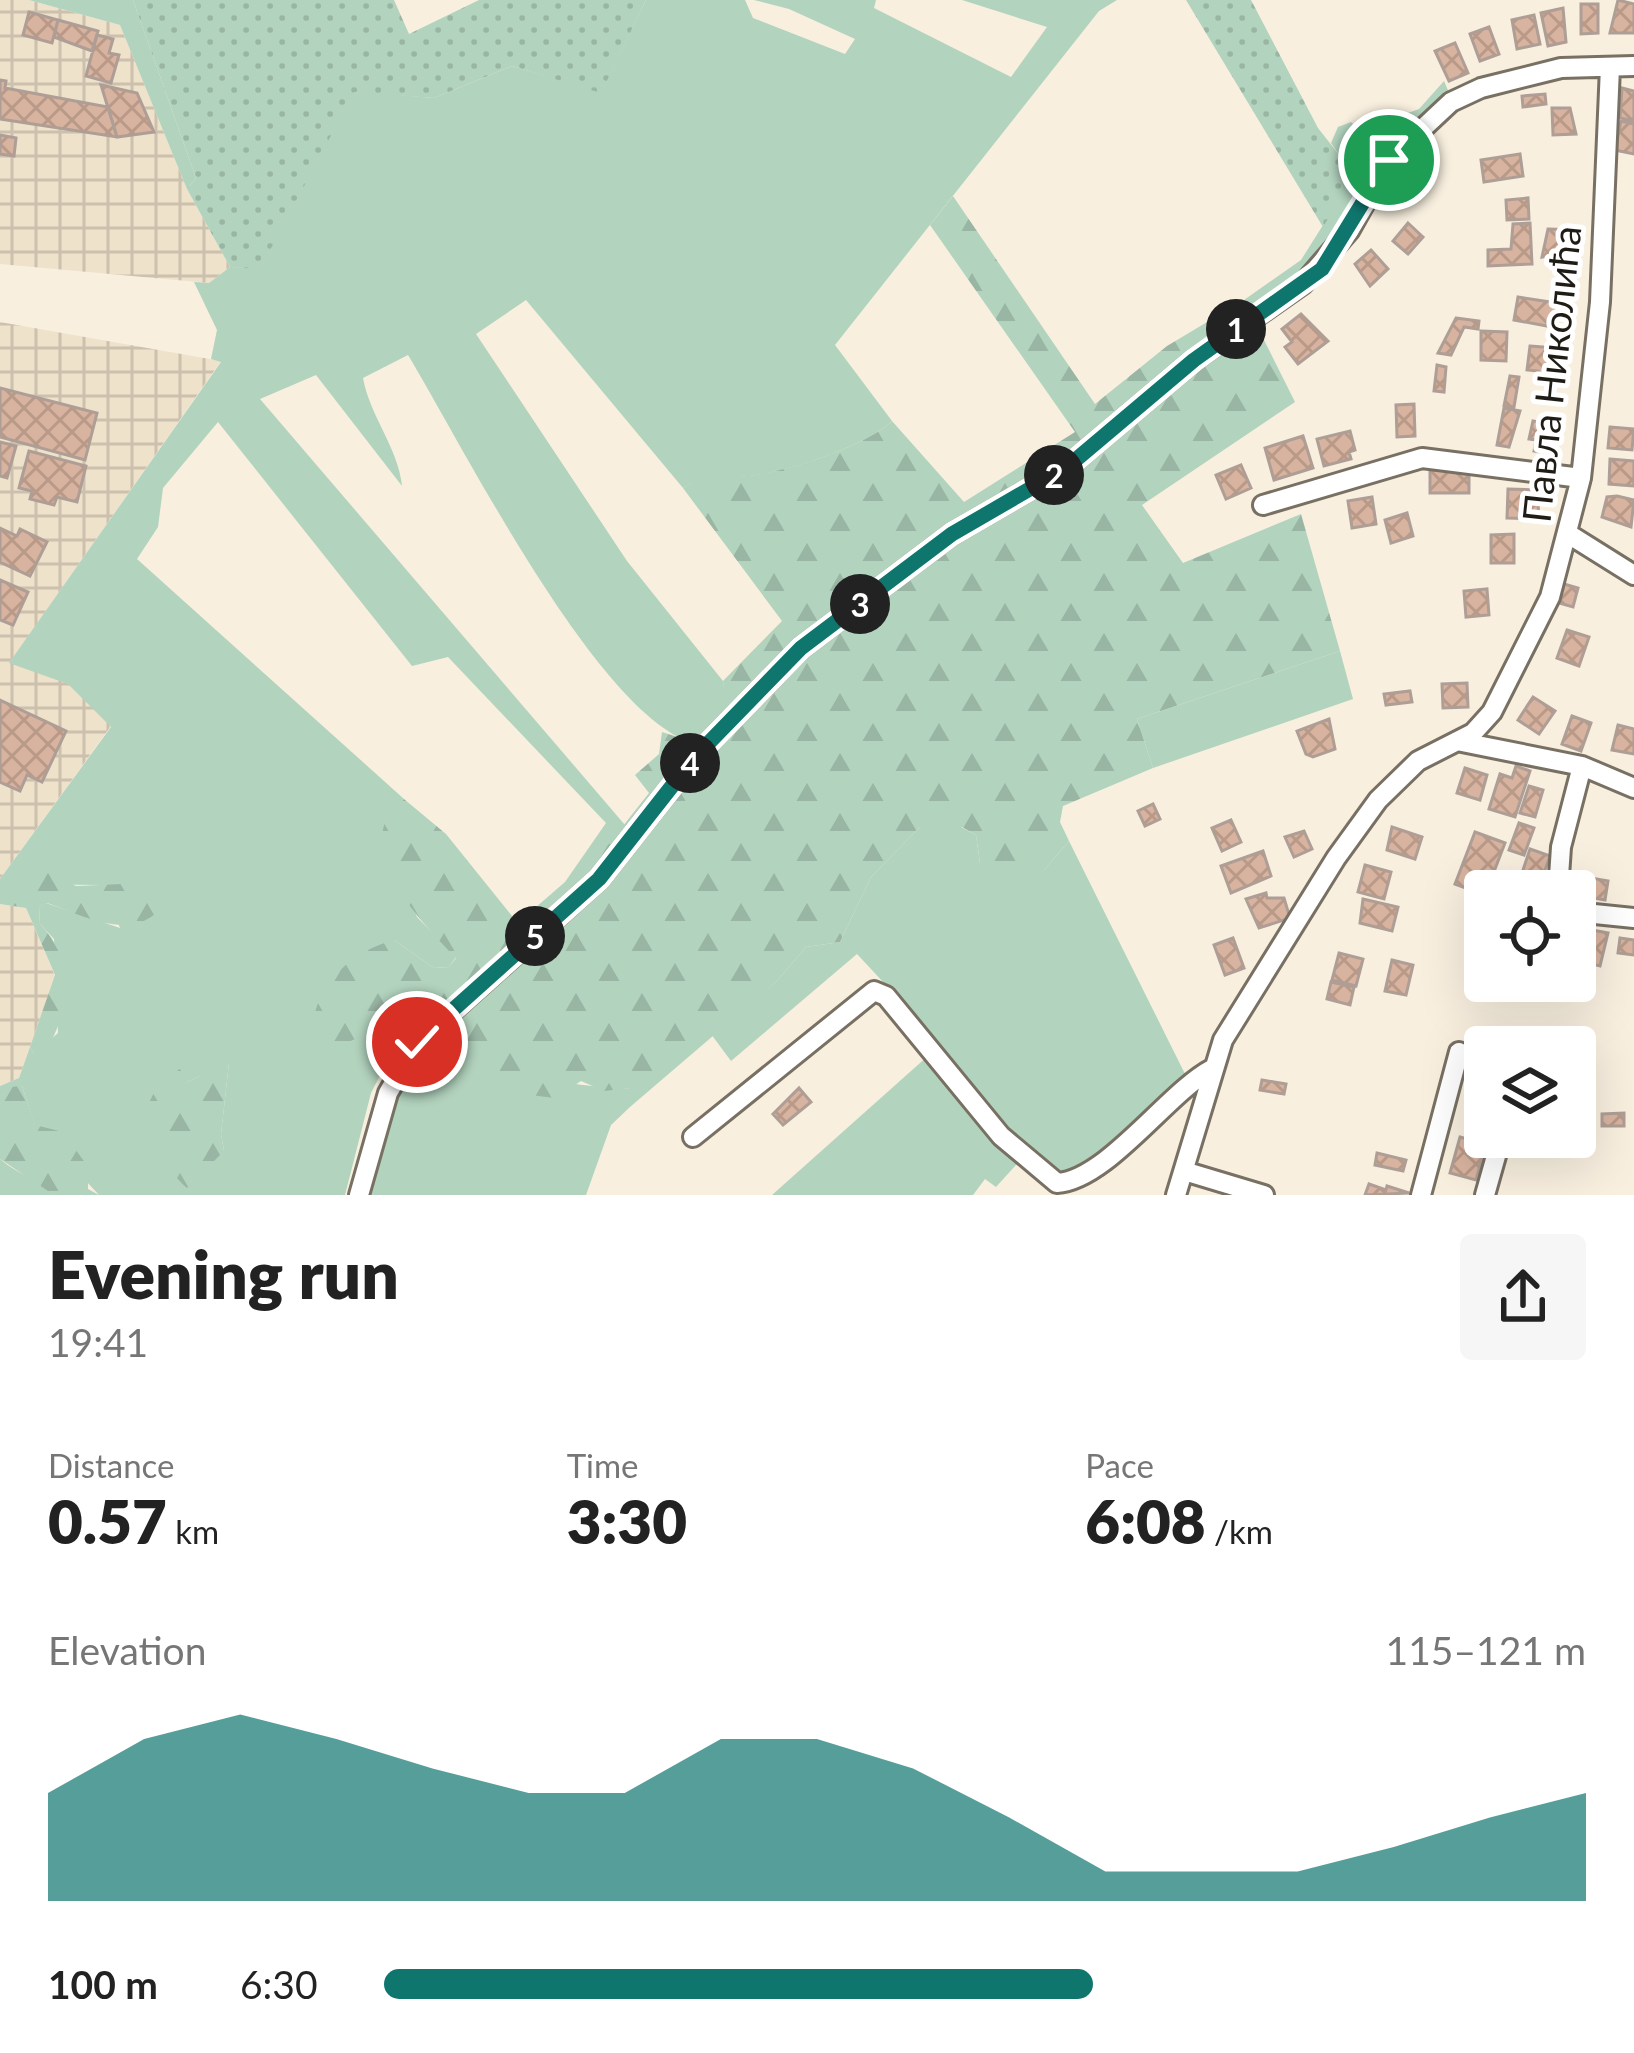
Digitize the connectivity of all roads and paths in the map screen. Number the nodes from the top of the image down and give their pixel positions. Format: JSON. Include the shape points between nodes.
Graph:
{"nodes":[{"id":1,"x":1634,"y":66,"type":"edge"},
{"id":2,"x":1610,"y":67,"type":"junction"},
{"id":3,"x":1581,"y":478,"type":"junction"},
{"id":4,"x":1263,"y":505,"type":"dead end"},
{"id":5,"x":1570,"y":535,"type":"junction"},
{"id":6,"x":1634,"y":575,"type":"edge"},
{"id":7,"x":1457,"y":741,"type":"junction"},
{"id":8,"x":1582,"y":766,"type":"junction"},
{"id":9,"x":1634,"y":788,"type":"edge"},
{"id":10,"x":1559,"y":870,"type":"edge"},
{"id":11,"x":1596,"y":914,"type":"edge"},
{"id":12,"x":1634,"y":918,"type":"edge"},
{"id":13,"x":1459,"y":1052,"type":"dead end"},
{"id":14,"x":1212,"y":1069,"type":"junction"},
{"id":15,"x":693,"y":1137,"type":"dead end"},
{"id":16,"x":1495,"y":1158,"type":"edge"},
{"id":17,"x":1184,"y":1171,"type":"junction"},
{"id":18,"x":359,"y":1195,"type":"edge"},
{"id":19,"x":1177,"y":1195,"type":"edge"},
{"id":20,"x":1264,"y":1195,"type":"edge"},
{"id":21,"x":1421,"y":1195,"type":"edge"},
{"id":22,"x":1485,"y":1195,"type":"edge"}],
"edges":[{"from":1,"to":2,"type":"street"},
{"from":2,"to":3,"type":"street","name":"Павла Николића","via":[[1600,302]]},
{"from":2,"to":18,"type":"street","via":[[1561,68],[1451,102],[1389,160],[1322,269],[1194,360],[1066,468],[952,534],[801,648],[694,758],[599,879],[417,1042],[388,1094]]},
{"from":3,"to":4,"type":"street","via":[[1422,458]]},
{"from":3,"to":5,"type":"street","name":"Павла Николића"},
{"from":5,"to":6,"type":"street"},
{"from":5,"to":7,"type":"street","name":"Павла Николића","via":[[1509,685],[1473,734]]},
{"from":7,"to":8,"type":"street"},
{"from":7,"to":14,"type":"street","name":"Павла Николића","via":[[1418,761],[1356,827]]},
{"from":8,"to":9,"type":"street"},
{"from":8,"to":10,"type":"street"},
{"from":11,"to":12,"type":"street"},
{"from":13,"to":21,"type":"street"},
{"from":14,"to":15,"type":"street","name":"Павла Николића","via":[[1073,1181],[1058,1183],[1001,1136],[874,991]]},
{"from":14,"to":17,"type":"street","name":"Павла Николића"},
{"from":16,"to":22,"type":"street"},
{"from":17,"to":19,"type":"street","name":"Павла Николића"},
{"from":17,"to":20,"type":"street"}]}
